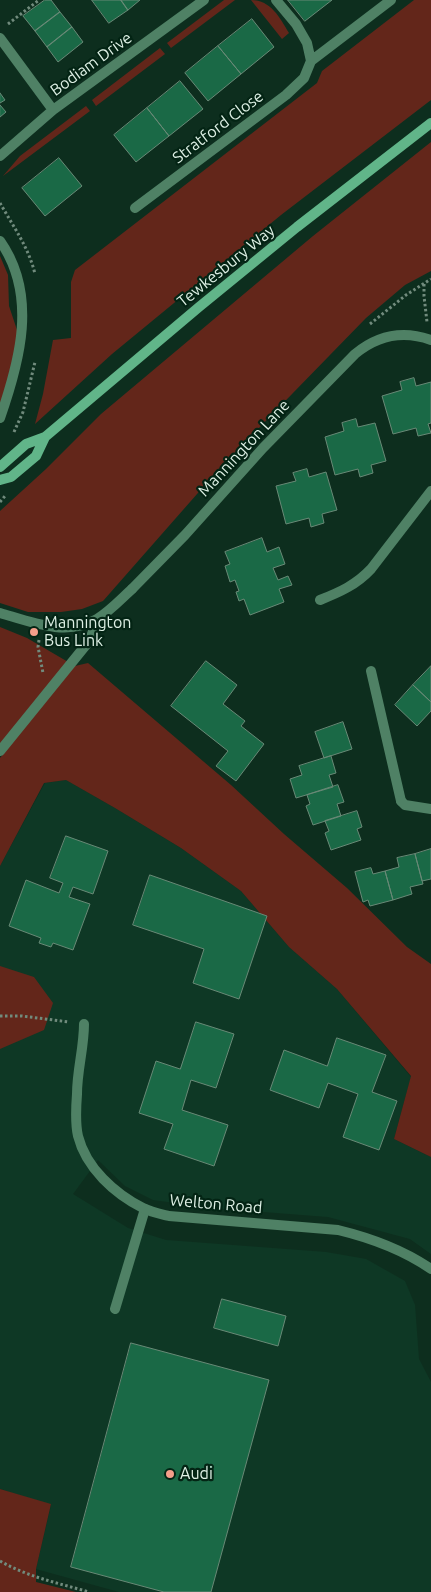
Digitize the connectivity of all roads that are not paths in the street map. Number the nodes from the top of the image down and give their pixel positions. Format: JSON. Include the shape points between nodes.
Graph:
{"nodes":[{"id":1,"x":204,"y":0,"type":"edge"},
{"id":2,"x":276,"y":0,"type":"edge"},
{"id":3,"x":391,"y":0,"type":"edge"},
{"id":4,"x":0,"y":38,"type":"edge"},
{"id":5,"x":310,"y":61,"type":"junction"},
{"id":6,"x":53,"y":110,"type":"junction"},
{"id":7,"x":431,"y":123,"type":"edge"},
{"id":8,"x":0,"y":156,"type":"edge"},
{"id":9,"x":135,"y":208,"type":"dead end"},
{"id":10,"x":0,"y":241,"type":"edge"},
{"id":11,"x":428,"y":339,"type":"edge"},
{"id":12,"x":0,"y":418,"type":"edge"},
{"id":13,"x":45,"y":437,"type":"junction"},
{"id":14,"x":0,"y":467,"type":"edge"},
{"id":15,"x":0,"y":480,"type":"edge"},
{"id":16,"x":431,"y":491,"type":"edge"},
{"id":17,"x":320,"y":600,"type":"dead end"},
{"id":18,"x":0,"y":614,"type":"edge"},
{"id":19,"x":97,"y":619,"type":"junction"},
{"id":20,"x":371,"y":671,"type":"dead end"},
{"id":21,"x":0,"y":752,"type":"edge"},
{"id":22,"x":431,"y":809,"type":"edge"},
{"id":23,"x":84,"y":1024,"type":"road end"},
{"id":24,"x":145,"y":1209,"type":"junction"},
{"id":25,"x":431,"y":1269,"type":"edge"},
{"id":26,"x":115,"y":1309,"type":"dead end"}],
"edges":[{"from":1,"to":6,"type":"street","name":"Bodiam Drive"},
{"from":2,"to":5,"type":"street","via":[[307,43]]},
{"from":3,"to":5,"type":"street","name":"Stratford Close"},
{"from":4,"to":6,"type":"street"},
{"from":5,"to":9,"type":"street","name":"Stratford Close","via":[[304,78],[286,95]]},
{"from":6,"to":8,"type":"street","name":"Bodiam Drive"},
{"from":7,"to":13,"type":"main road","name":"Tewkesbury Way","via":[[206,300]]},
{"from":10,"to":12,"type":"street","via":[[17,273],[23,330],[18,362]]},
{"from":11,"to":19,"type":"street","name":"Mannington Lane","via":[[388,336],[367,344],[355,354],[263,448],[185,535]]},
{"from":13,"to":14,"type":"main road","name":"Tewkesbury Way","via":[[26,444]]},
{"from":13,"to":15,"type":"main road","name":"Tewkesbury Way","via":[[36,456],[10,477]]},
{"from":16,"to":17,"type":"street","via":[[360,580]]},
{"from":18,"to":19,"type":"street","name":"Mannington Lane","via":[[63,628]]},
{"from":19,"to":21,"type":"street","name":"Mannington Lane","via":[[90,640]]},
{"from":20,"to":22,"type":"street","via":[[400,801],[405,805]]},
{"from":23,"to":24,"type":"street","name":"Welton Road","via":[[77,1092],[77,1134],[83,1151],[101,1177],[120,1194]]},
{"from":24,"to":25,"type":"street","name":"Welton Road","via":[[169,1216],[338,1230],[392,1246]]},
{"from":24,"to":26,"type":"street"}]}
